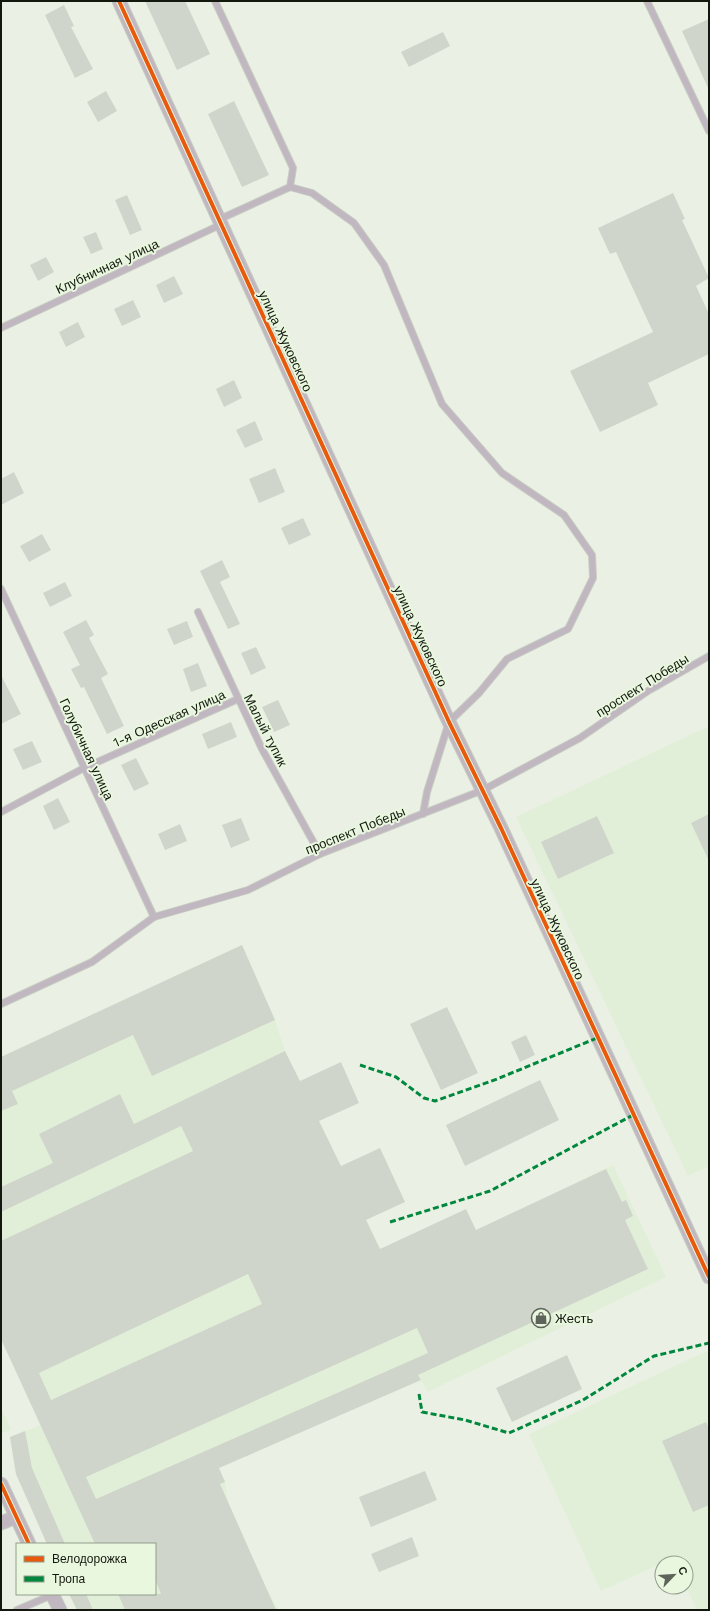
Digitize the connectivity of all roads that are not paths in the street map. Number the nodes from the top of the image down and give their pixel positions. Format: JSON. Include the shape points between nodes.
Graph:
{"nodes":[{"id":1,"x":120,"y":1,"type":"edge"},
{"id":2,"x":215,"y":1,"type":"edge"},
{"id":3,"x":647,"y":1,"type":"edge"},
{"id":4,"x":709,"y":131,"type":"edge"},
{"id":5,"x":290,"y":186,"type":"junction"},
{"id":6,"x":221,"y":222,"type":"junction"},
{"id":7,"x":1,"y":328,"type":"edge"},
{"id":8,"x":1,"y":589,"type":"edge"},
{"id":9,"x":198,"y":612,"type":"dead end"},
{"id":10,"x":709,"y":656,"type":"edge"},
{"id":11,"x":238,"y":699,"type":"junction"},
{"id":12,"x":449,"y":722,"type":"junction"},
{"id":13,"x":84,"y":768,"type":"junction"},
{"id":14,"x":483,"y":790,"type":"junction"},
{"id":15,"x":1,"y":812,"type":"edge"},
{"id":16,"x":423,"y":814,"type":"junction"},
{"id":17,"x":320,"y":854,"type":"junction"},
{"id":18,"x":154,"y":917,"type":"junction"},
{"id":19,"x":1,"y":1004,"type":"edge"},
{"id":20,"x":709,"y":1276,"type":"edge"},
{"id":21,"x":1,"y":1484,"type":"edge"},
{"id":22,"x":16,"y":1516,"type":"junction"},
{"id":23,"x":1,"y":1523,"type":"edge"},
{"id":24,"x":29,"y":1543,"type":"edge"},
{"id":25,"x":50,"y":1595,"type":"edge"},
{"id":26,"x":52,"y":1595,"type":"edge"},
{"id":27,"x":17,"y":1610,"type":"edge"},
{"id":28,"x":60,"y":1610,"type":"edge"}],
"edges":[{"from":1,"to":6,"type":"street","name":"улица Жуковского"},
{"from":2,"to":5,"type":"lane","via":[[293,168]]},
{"from":3,"to":4,"type":"lane"},
{"from":5,"to":6,"type":"lane","name":"Клубничная улица"},
{"from":5,"to":12,"type":"lane","via":[[312,193],[354,223],[384,265],[442,404],[502,473],[564,515],[592,555],[593,578],[568,629],[507,659],[479,693]]},
{"from":6,"to":7,"type":"lane","name":"Клубничная улица"},
{"from":6,"to":12,"type":"street","name":"улица Жуковского"},
{"from":8,"to":13,"type":"lane","name":"Голубичная улица"},
{"from":9,"to":11,"type":"lane","name":"Малый тупик"},
{"from":10,"to":14,"type":"lane","name":"проспект Победы","via":[[648,691],[580,738]]},
{"from":11,"to":13,"type":"lane","name":"1-я Одесская улица"},
{"from":11,"to":17,"type":"lane","name":"Малый тупик","via":[[262,749]]},
{"from":12,"to":14,"type":"street","name":"улица Жуковского"},
{"from":12,"to":16,"type":"lane","via":[[427,792]]},
{"from":13,"to":15,"type":"lane","name":"1-я Одесская улица"},
{"from":13,"to":18,"type":"lane","name":"Голубичная улица"},
{"from":14,"to":16,"type":"lane","name":"проспект Победы"},
{"from":14,"to":20,"type":"street","name":"улица Жуковского"},
{"from":16,"to":17,"type":"lane","name":"проспект Победы"},
{"from":17,"to":18,"type":"lane","name":"проспект Победы","via":[[248,890]]},
{"from":18,"to":19,"type":"lane","name":"проспект Победы","via":[[92,962]]},
{"from":21,"to":22,"type":"street"},
{"from":22,"to":23,"type":"street"},
{"from":22,"to":24,"type":"street"},
{"from":25,"to":27,"type":"lane"},
{"from":26,"to":28,"type":"street"}]}
